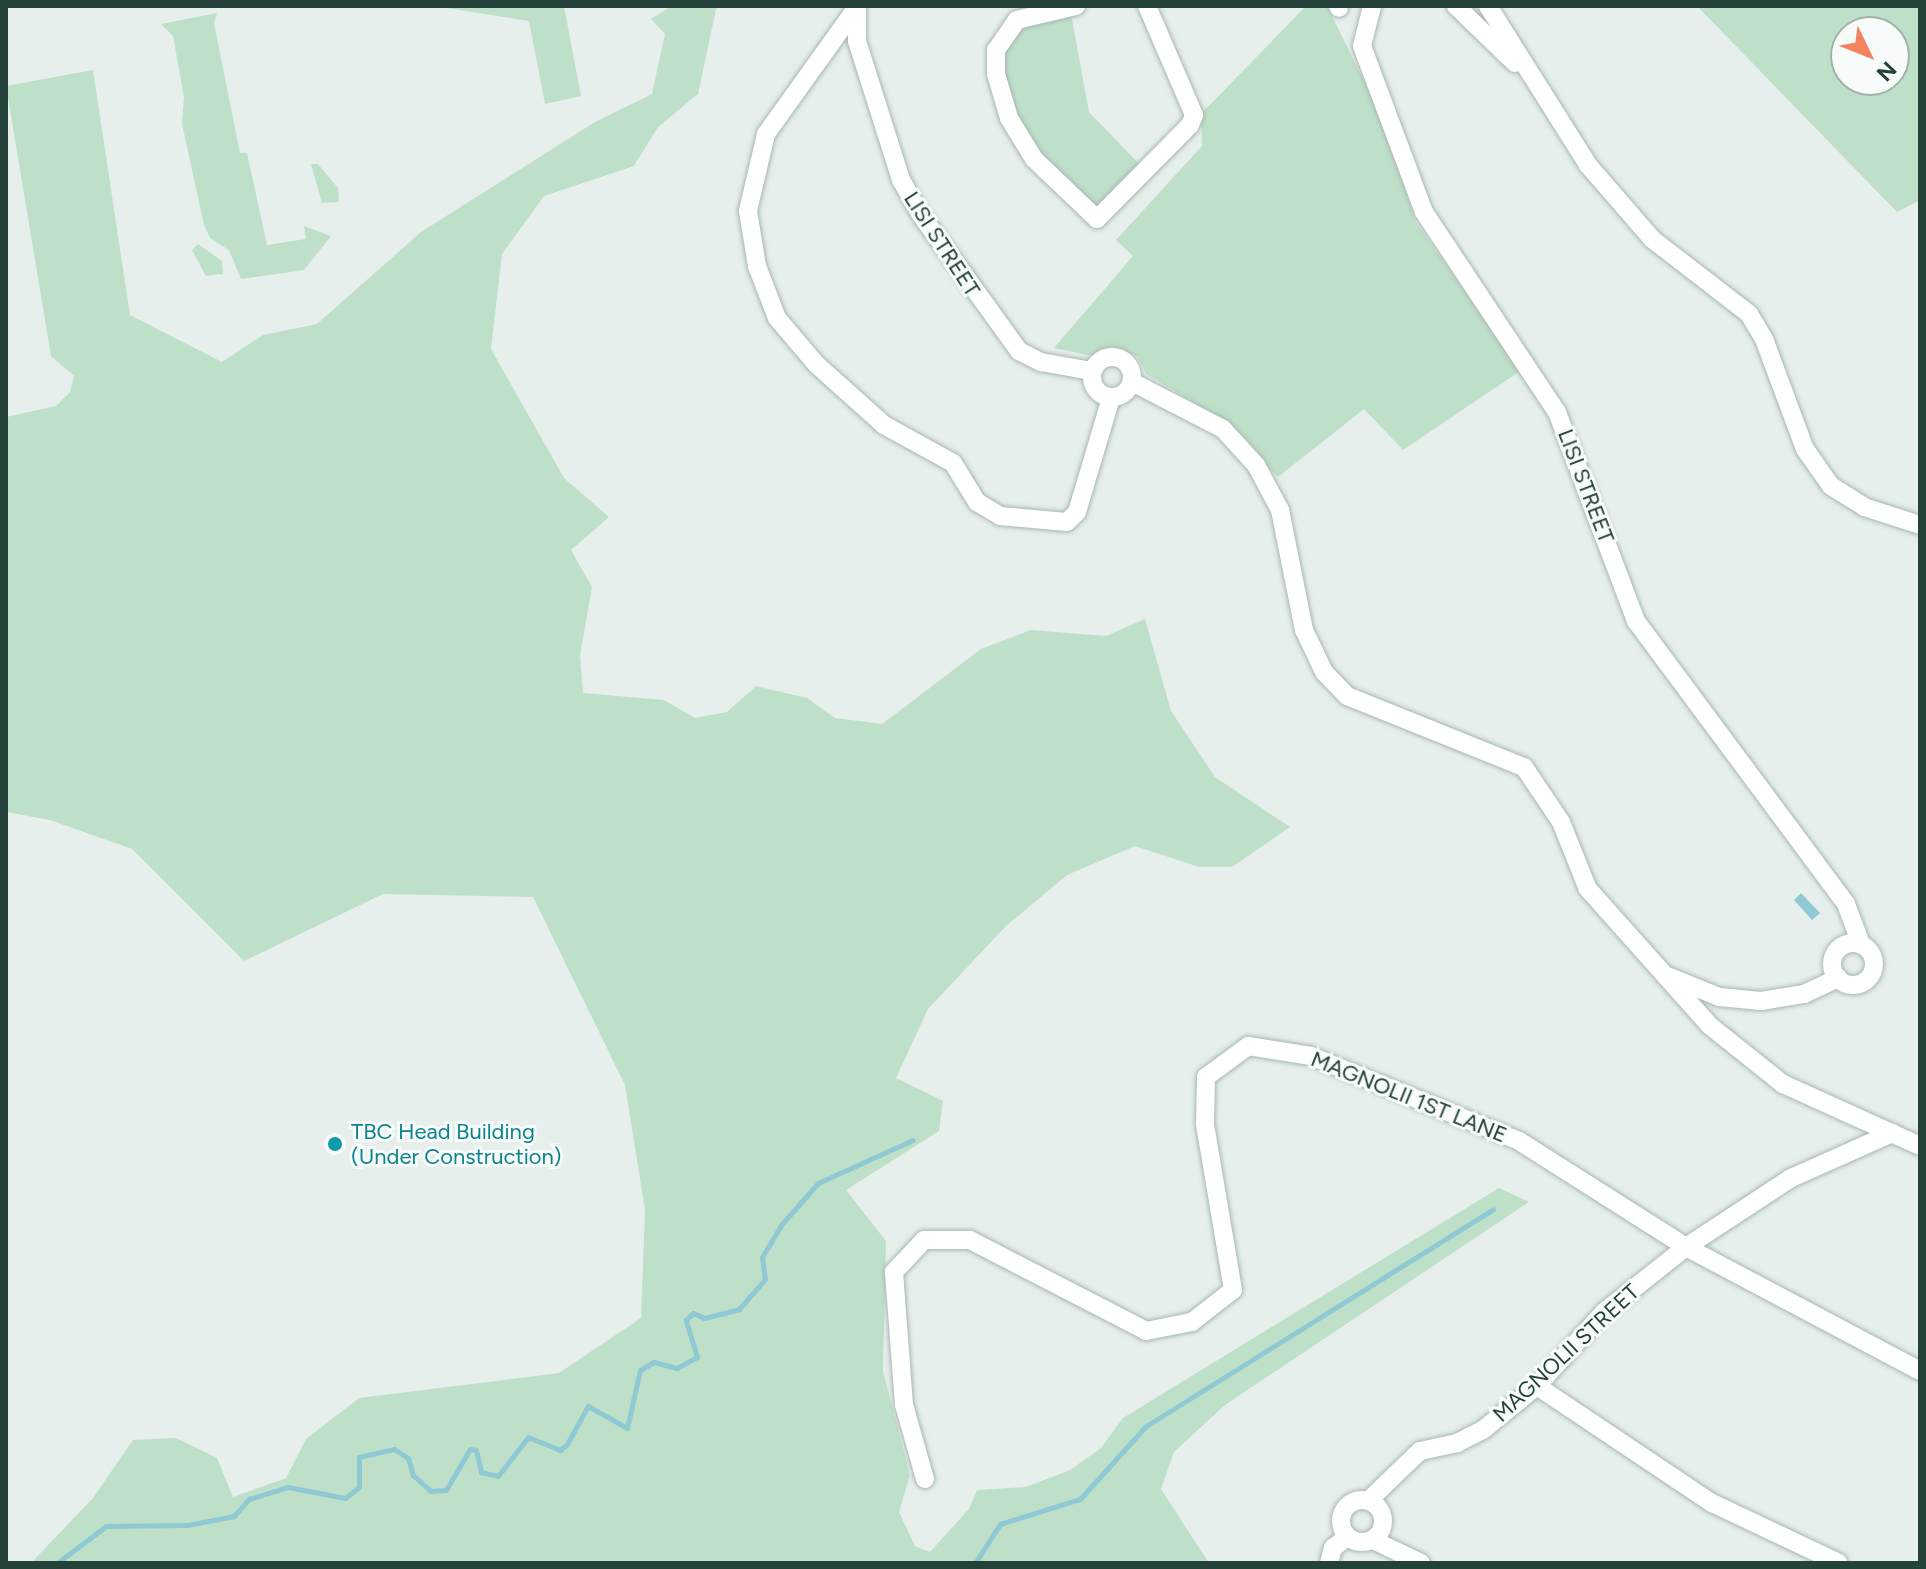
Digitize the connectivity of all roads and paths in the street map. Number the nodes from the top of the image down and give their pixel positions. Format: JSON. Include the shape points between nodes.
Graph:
{"nodes":[{"id":1,"x":857,"y":6,"type":"edge"},
{"id":2,"x":1076,"y":6,"type":"edge"},
{"id":3,"x":1147,"y":6,"type":"edge"},
{"id":4,"x":1372,"y":6,"type":"edge"},
{"id":5,"x":1456,"y":6,"type":"edge"},
{"id":6,"x":1488,"y":6,"type":"edge"},
{"id":7,"x":1048,"y":9,"type":"edge"},
{"id":8,"x":1526,"y":73,"type":"junction"},
{"id":9,"x":1092,"y":371,"type":"junction"},
{"id":10,"x":1132,"y":382,"type":"junction"},
{"id":11,"x":1111,"y":398,"type":"junction"},
{"id":12,"x":1920,"y":525,"type":"edge"},
{"id":13,"x":1861,"y":944,"type":"junction"},
{"id":14,"x":1664,"y":974,"type":"junction"},
{"id":15,"x":1838,"y":978,"type":"junction"},
{"id":16,"x":1892,"y":1133,"type":"junction"},
{"id":17,"x":1920,"y":1146,"type":"edge"},
{"id":18,"x":1686,"y":1247,"type":"junction"},
{"id":19,"x":1920,"y":1371,"type":"edge"},
{"id":20,"x":1537,"y":1386,"type":"junction"},
{"id":21,"x":925,"y":1479,"type":"dead end"},
{"id":22,"x":1368,"y":1501,"type":"junction"},
{"id":23,"x":1347,"y":1537,"type":"junction"},
{"id":24,"x":1373,"y":1540,"type":"junction"},
{"id":25,"x":1329,"y":1563,"type":"edge"},
{"id":26,"x":1421,"y":1563,"type":"edge"},
{"id":27,"x":1839,"y":1563,"type":"edge"}],
"edges":[{"from":1,"to":9,"type":"street","name":"LISI STREET","via":[[857,41],[870,84],[901,180],[921,215],[1019,351],[1041,362]]},
{"from":1,"to":11,"type":"street","via":[[766,134],[748,211],[757,266],[777,318],[816,364],[884,425],[953,463],[977,502],[1000,516],[1067,522],[1077,512]]},
{"from":2,"to":7,"type":"street"},
{"from":3,"to":7,"type":"street","via":[[1194,115],[1097,219],[1034,159],[1009,118],[996,74],[996,50],[1004,34],[1017,20]]},
{"from":4,"to":13,"type":"street","name":"LISI STREET","via":[[1362,46],[1424,212],[1557,412],[1636,621],[1846,904]]},
{"from":5,"to":8,"type":"street"},
{"from":6,"to":8,"type":"street"},
{"from":8,"to":12,"type":"street","via":[[1588,165],[1652,239],[1749,314],[1764,339],[1805,449],[1831,486],[1864,507]]},
{"from":9,"to":10,"type":"street","via":[[1098,362],[1115,357],[1129,366]]},
{"from":9,"to":11,"type":"street","via":[[1098,392]]},
{"from":10,"to":11,"type":"street","via":[[1124,394]]},
{"from":10,"to":14,"type":"street","via":[[1223,429],[1256,465],[1280,510],[1304,630],[1324,672],[1347,696],[1372,709],[1524,767],[1561,822],[1588,889]]},
{"from":13,"to":15,"type":"street","via":[[1850,943],[1836,952],[1832,963]]},
{"from":13,"to":15,"type":"street","via":[[1873,959],[1872,972],[1857,984]]},
{"from":14,"to":15,"type":"street","via":[[1719,997],[1750,1001],[1804,994]]},
{"from":14,"to":16,"type":"street","via":[[1709,1025],[1783,1084]]},
{"from":16,"to":17,"type":"street"},
{"from":16,"to":18,"type":"street","name":"MAGNOLII STREET","via":[[1791,1178]]},
{"from":18,"to":19,"type":"street"},
{"from":18,"to":20,"type":"street","name":"MAGNOLII STREET","via":[[1604,1312]]},
{"from":18,"to":21,"type":"street","name":"MAGNOLII 1ST LANE","via":[[1519,1141],[1311,1056],[1248,1046],[1206,1077],[1205,1124],[1233,1290],[1192,1322],[1146,1331],[970,1240],[924,1240],[894,1272],[904,1405]]},
{"from":20,"to":22,"type":"street","name":"MAGNOLII STREET","via":[[1484,1429],[1457,1443],[1420,1451]]},
{"from":20,"to":27,"type":"street","via":[[1712,1503]]},
{"from":22,"to":23,"type":"street","via":[[1354,1501],[1344,1511],[1341,1525]]},
{"from":22,"to":24,"type":"street","via":[[1380,1509],[1384,1522]]},
{"from":23,"to":24,"type":"street","via":[[1360,1543]]},
{"from":23,"to":25,"type":"street","via":[[1333,1548]]},
{"from":24,"to":26,"type":"street"}]}
